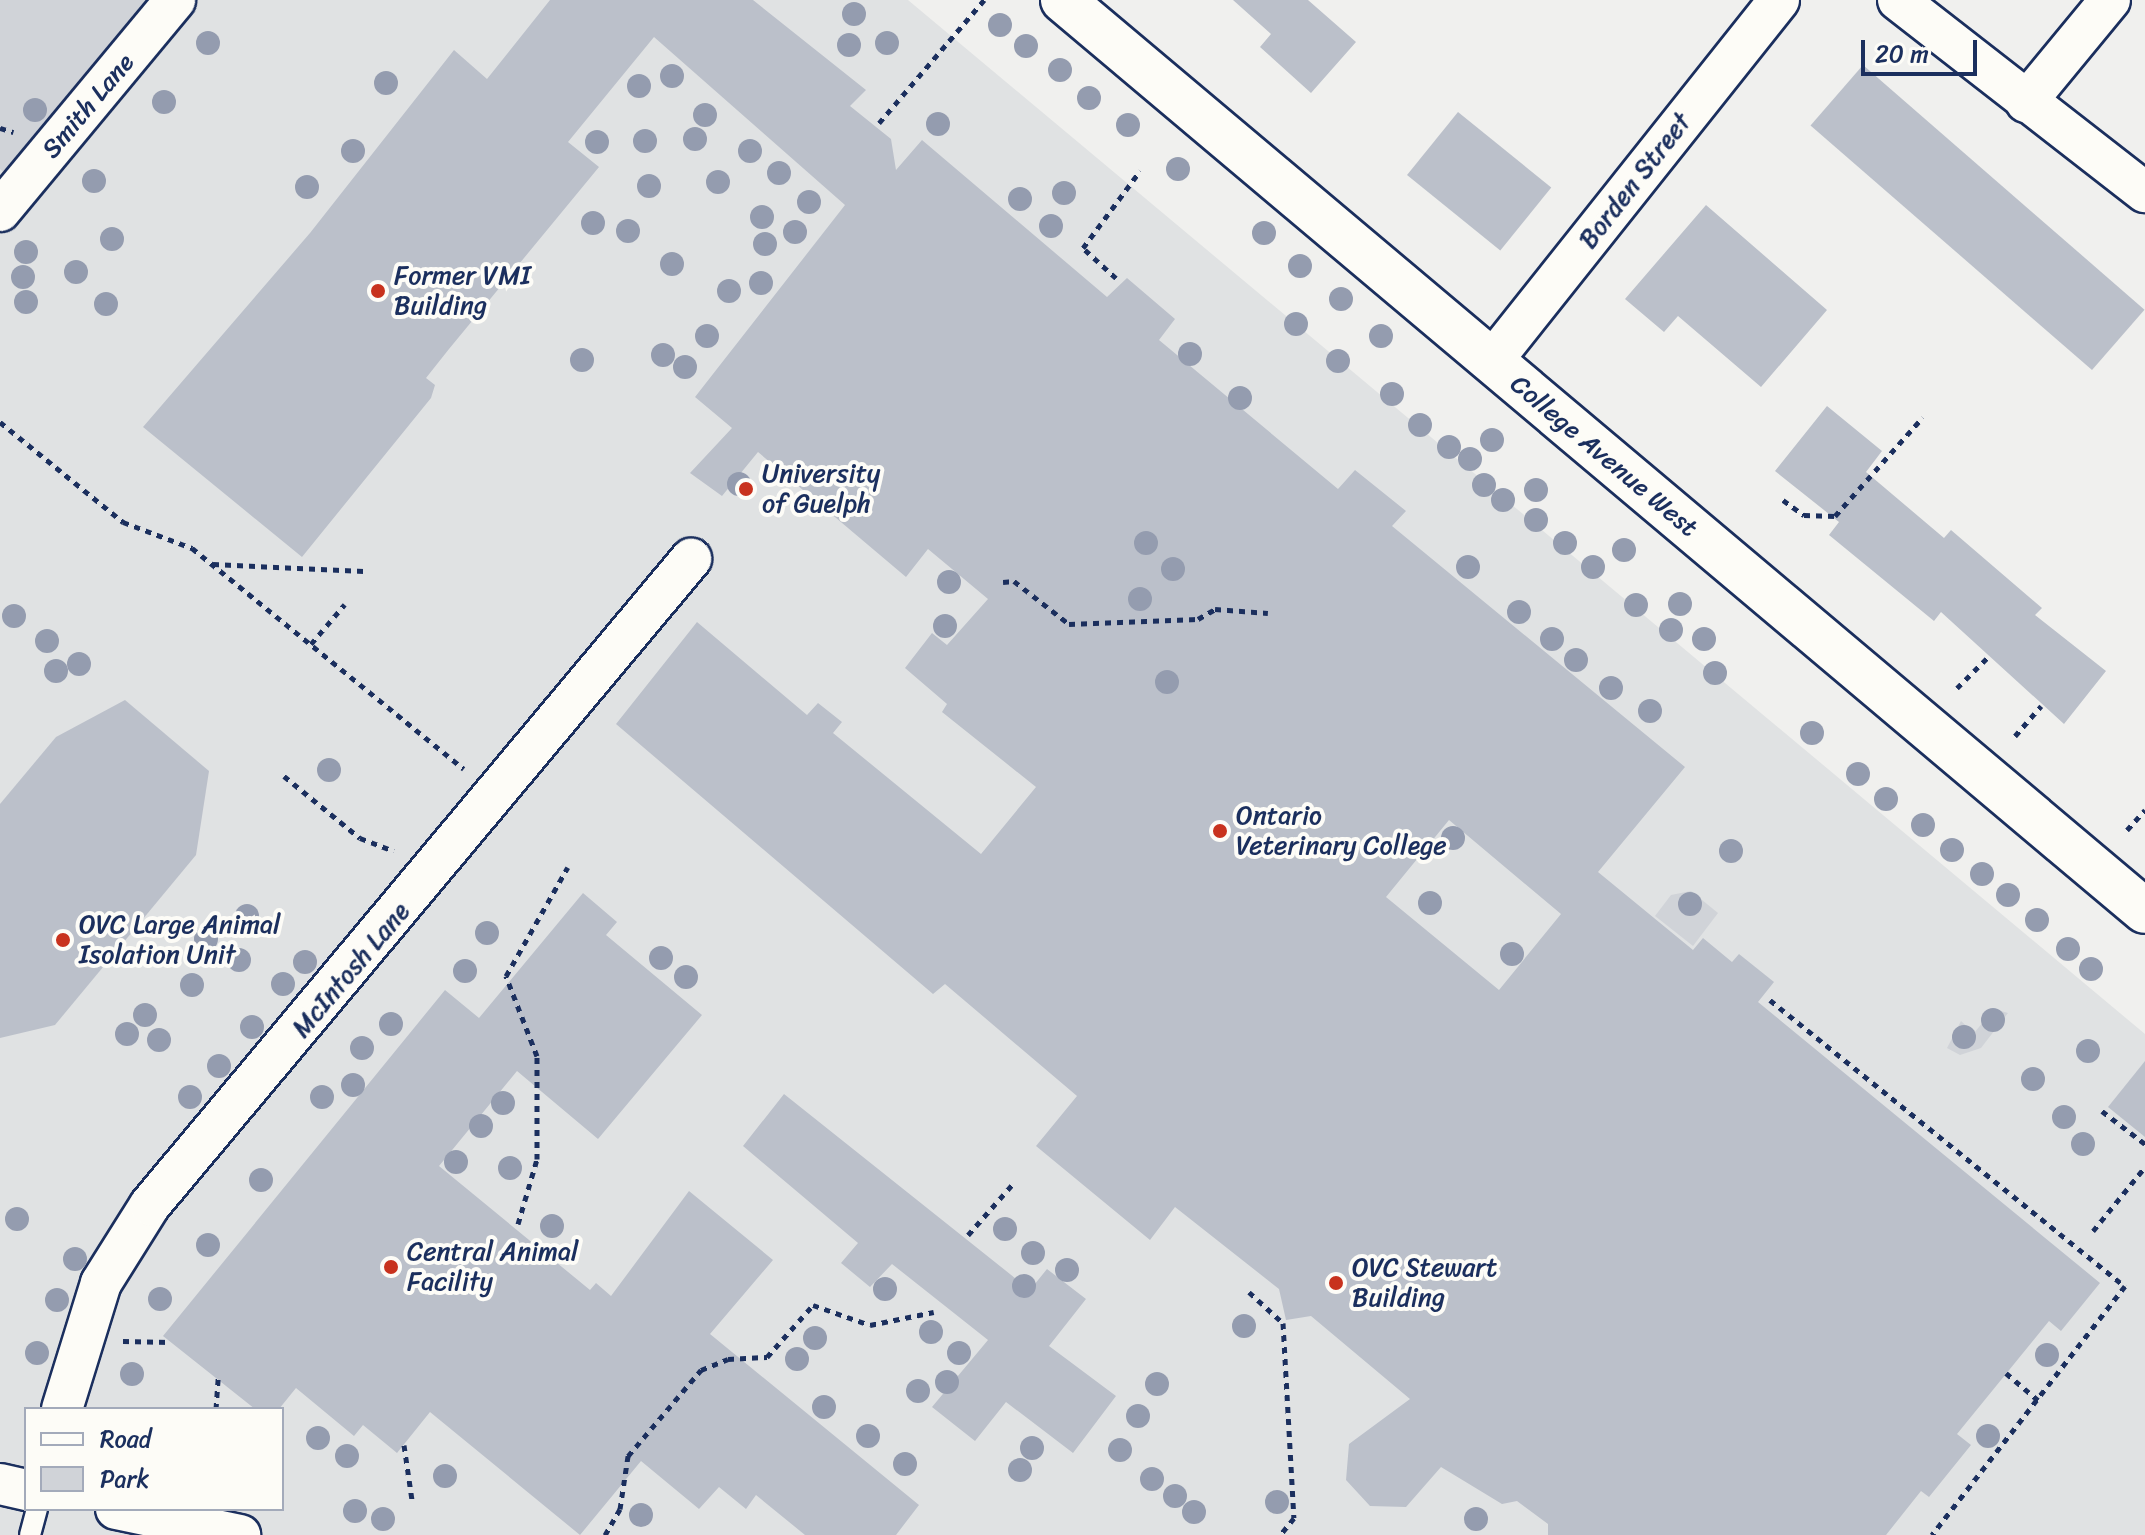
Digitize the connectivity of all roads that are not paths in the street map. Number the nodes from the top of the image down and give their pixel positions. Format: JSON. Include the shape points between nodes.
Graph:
{"nodes":[{"id":1,"x":175,"y":0,"type":"edge"},
{"id":2,"x":1063,"y":0,"type":"edge"},
{"id":3,"x":1779,"y":0,"type":"edge"},
{"id":4,"x":1898,"y":0,"type":"edge"},
{"id":5,"x":2110,"y":0,"type":"edge"},
{"id":6,"x":2026,"y":102,"type":"junction"},
{"id":7,"x":2145,"y":192,"type":"edge"},
{"id":8,"x":0,"y":211,"type":"edge"},
{"id":9,"x":1492,"y":361,"type":"junction"},
{"id":10,"x":691,"y":559,"type":"dead end"},
{"id":11,"x":2145,"y":911,"type":"edge"},
{"id":12,"x":63,"y":1407,"type":"edge"},
{"id":13,"x":0,"y":1484,"type":"edge"},
{"id":14,"x":24,"y":1490,"type":"edge"},
{"id":15,"x":36,"y":1511,"type":"edge"},
{"id":16,"x":126,"y":1511,"type":"edge"},
{"id":17,"x":30,"y":1535,"type":"edge"},
{"id":18,"x":240,"y":1535,"type":"edge"}],
"edges":[{"from":1,"to":8,"type":"street","name":"Smith Lane"},
{"from":2,"to":9,"type":"main road","name":"College Avenue West"},
{"from":3,"to":9,"type":"street","name":"Borden Street"},
{"from":4,"to":6,"type":"street"},
{"from":5,"to":6,"type":"street"},
{"from":6,"to":7,"type":"street"},
{"from":9,"to":11,"type":"main road","name":"College Avenue West"},
{"from":10,"to":12,"type":"street","name":"McIntosh Lane","via":[[124,1240],[91,1311]]},
{"from":13,"to":14,"type":"street"},
{"from":15,"to":17,"type":"lane"},
{"from":16,"to":18,"type":"street"}]}
